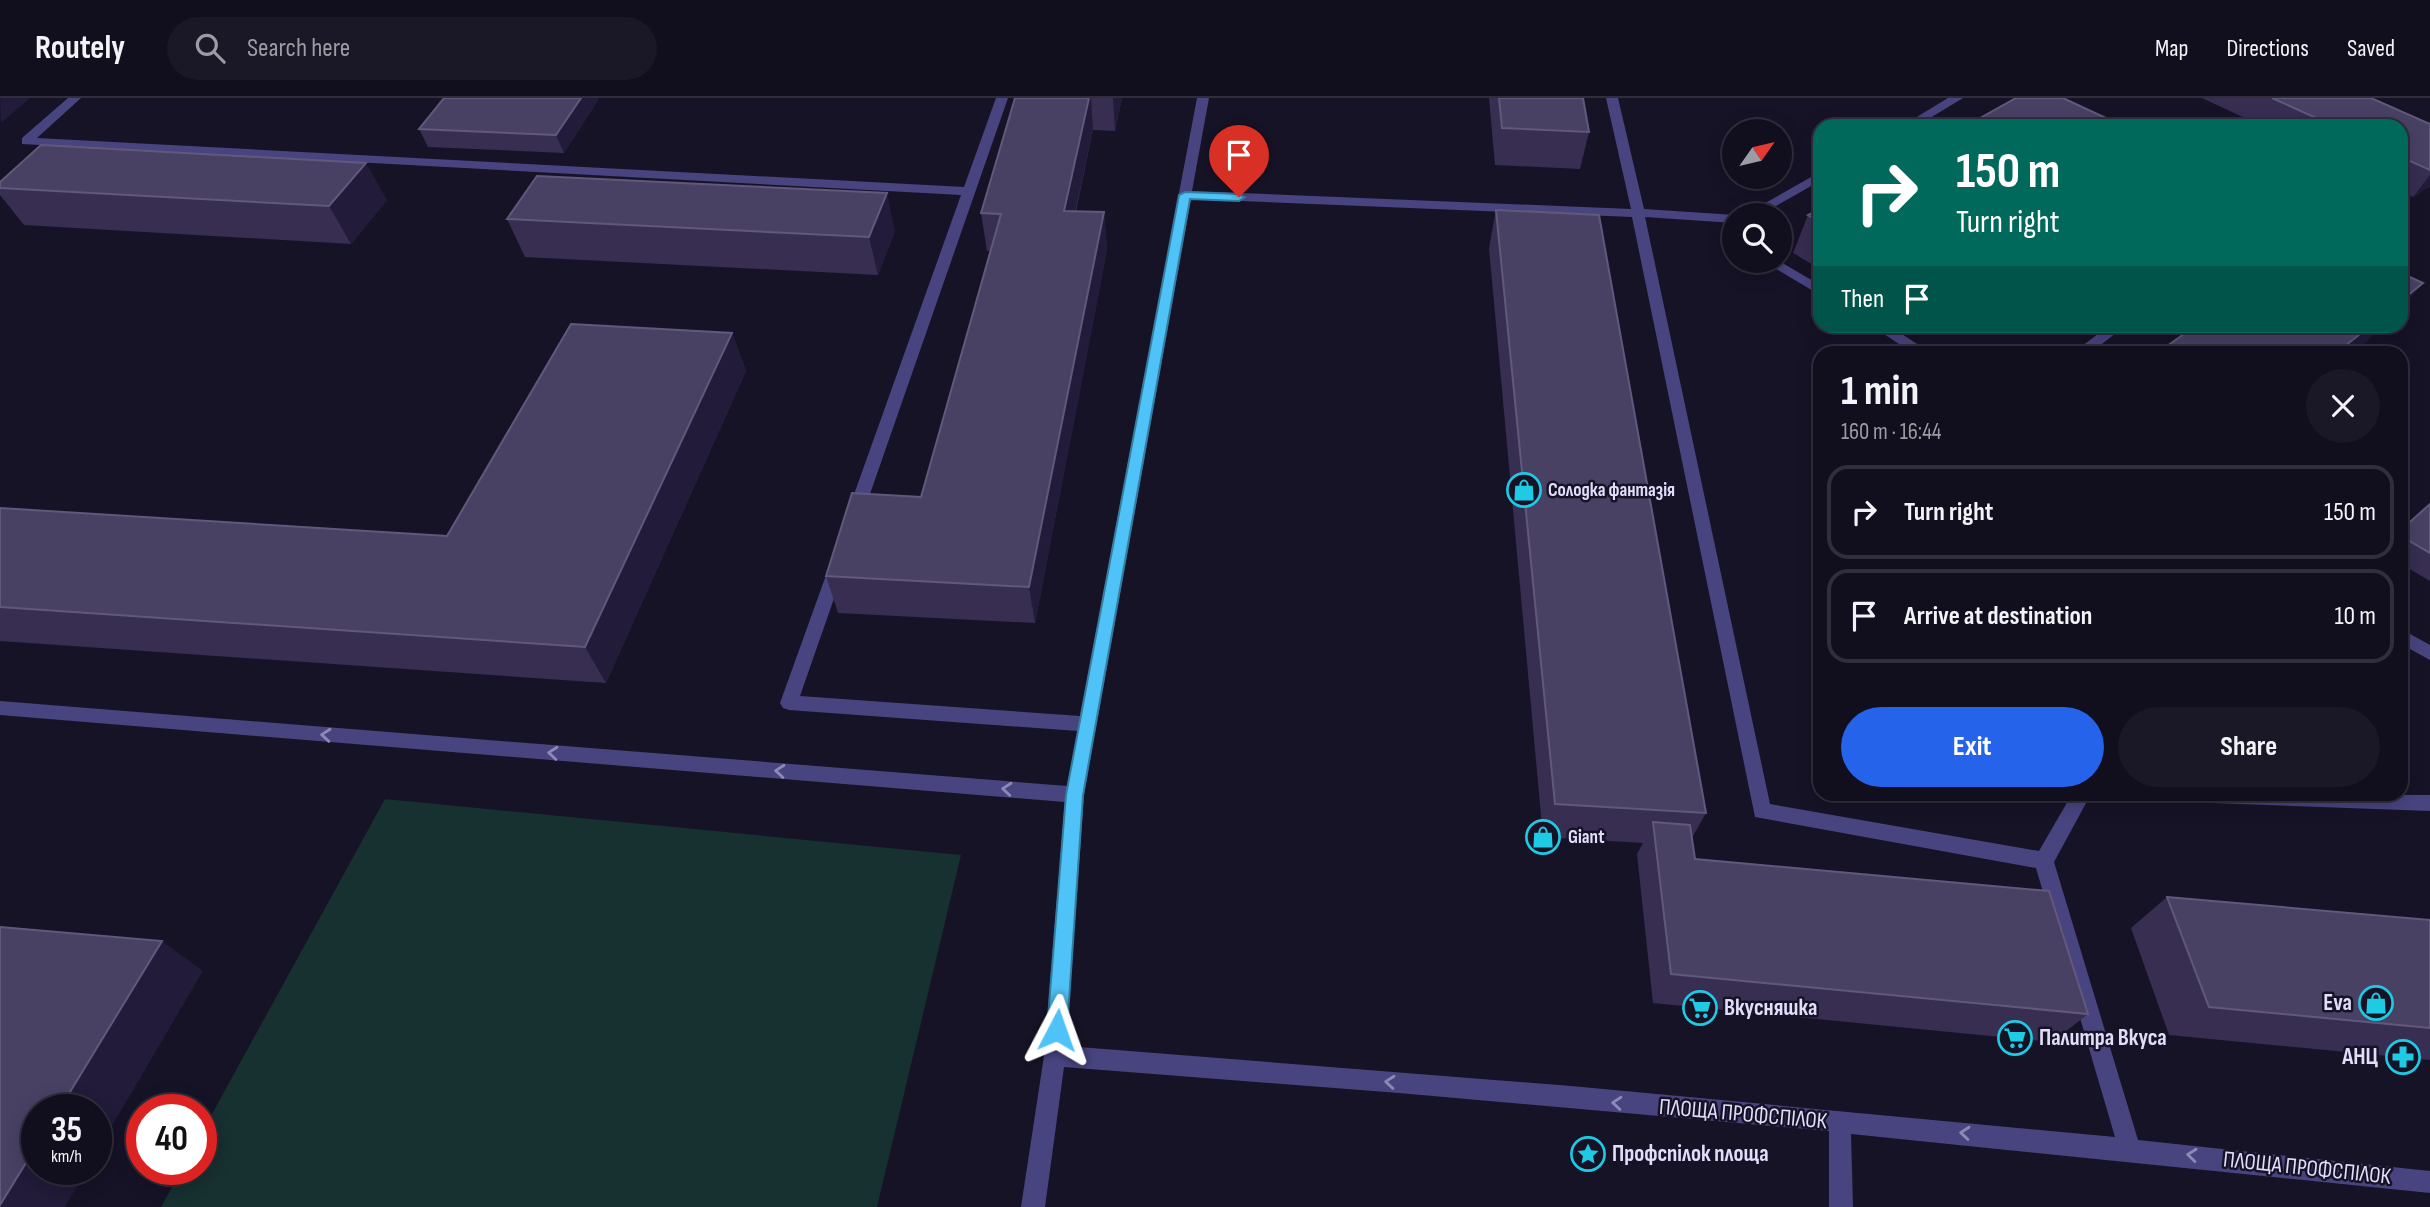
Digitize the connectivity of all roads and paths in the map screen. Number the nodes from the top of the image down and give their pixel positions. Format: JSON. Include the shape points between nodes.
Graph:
{"nodes":[{"id":1,"x":75,"y":98,"type":"edge"},
{"id":2,"x":1002,"y":98,"type":"edge"},
{"id":3,"x":1203,"y":98,"type":"edge"},
{"id":4,"x":1612,"y":98,"type":"edge"},
{"id":5,"x":1957,"y":98,"type":"edge"},
{"id":6,"x":1920,"y":119,"type":"edge"},
{"id":7,"x":1813,"y":180,"type":"edge"},
{"id":8,"x":968,"y":191,"type":"junction"},
{"id":9,"x":1185,"y":195,"type":"junction"},
{"id":10,"x":1772,"y":203,"type":"edge"},
{"id":11,"x":1638,"y":213,"type":"junction"},
{"id":12,"x":1722,"y":218,"type":"edge"},
{"id":13,"x":1790,"y":273,"type":"edge"},
{"id":14,"x":1813,"y":287,"type":"edge"},
{"id":15,"x":1891,"y":333,"type":"edge"},
{"id":16,"x":2108,"y":333,"type":"edge"},
{"id":17,"x":1913,"y":346,"type":"edge"},
{"id":18,"x":2089,"y":346,"type":"edge"},
{"id":19,"x":2408,"y":640,"type":"edge"},
{"id":20,"x":2430,"y":653,"type":"edge"},
{"id":21,"x":0,"y":708,"type":"edge"},
{"id":22,"x":1088,"y":724,"type":"junction"},
{"id":23,"x":1075,"y":795,"type":"junction"},
{"id":24,"x":2077,"y":801,"type":"edge"},
{"id":25,"x":2376,"y":801,"type":"edge"},
{"id":26,"x":2430,"y":803,"type":"edge"},
{"id":27,"x":2045,"y":861,"type":"junction"},
{"id":28,"x":1055,"y":1056,"type":"junction"},
{"id":29,"x":1840,"y":1122,"type":"junction"},
{"id":30,"x":2130,"y":1149,"type":"junction"},
{"id":31,"x":2430,"y":1182,"type":"edge"},
{"id":32,"x":1033,"y":1207,"type":"edge"},
{"id":33,"x":1841,"y":1207,"type":"edge"}],
"edges":[{"from":1,"to":8,"type":"street","via":[[26,141]]},
{"from":2,"to":8,"type":"street"},
{"from":3,"to":9,"type":"street"},
{"from":4,"to":11,"type":"street"},
{"from":5,"to":6,"type":"street"},
{"from":7,"to":10,"type":"street"},
{"from":8,"to":22,"type":"street","via":[[789,703]]},
{"from":9,"to":11,"type":"street"},
{"from":9,"to":22,"type":"street"},
{"from":11,"to":12,"type":"street"},
{"from":11,"to":27,"type":"street","via":[[1762,811]]},
{"from":13,"to":14,"type":"street"},
{"from":15,"to":17,"type":"street"},
{"from":16,"to":18,"type":"street"},
{"from":19,"to":20,"type":"street"},
{"from":23,"to":21,"type":"street","one_way":true},
{"from":22,"to":23,"type":"street"},
{"from":23,"to":28,"type":"street"},
{"from":24,"to":27,"type":"street"},
{"from":25,"to":26,"type":"street"},
{"from":27,"to":30,"type":"street"},
{"from":29,"to":28,"type":"street","name":"ПЛОЩА ПРОФСПІЛОК","one_way":true},
{"from":28,"to":32,"type":"street"},
{"from":30,"to":29,"type":"street","name":"ПЛОЩА ПРОФСПІЛОК","one_way":true},
{"from":29,"to":33,"type":"street"},
{"from":31,"to":30,"type":"street","name":"ПЛОЩА ПРОФСПІЛОК","one_way":true}]}
